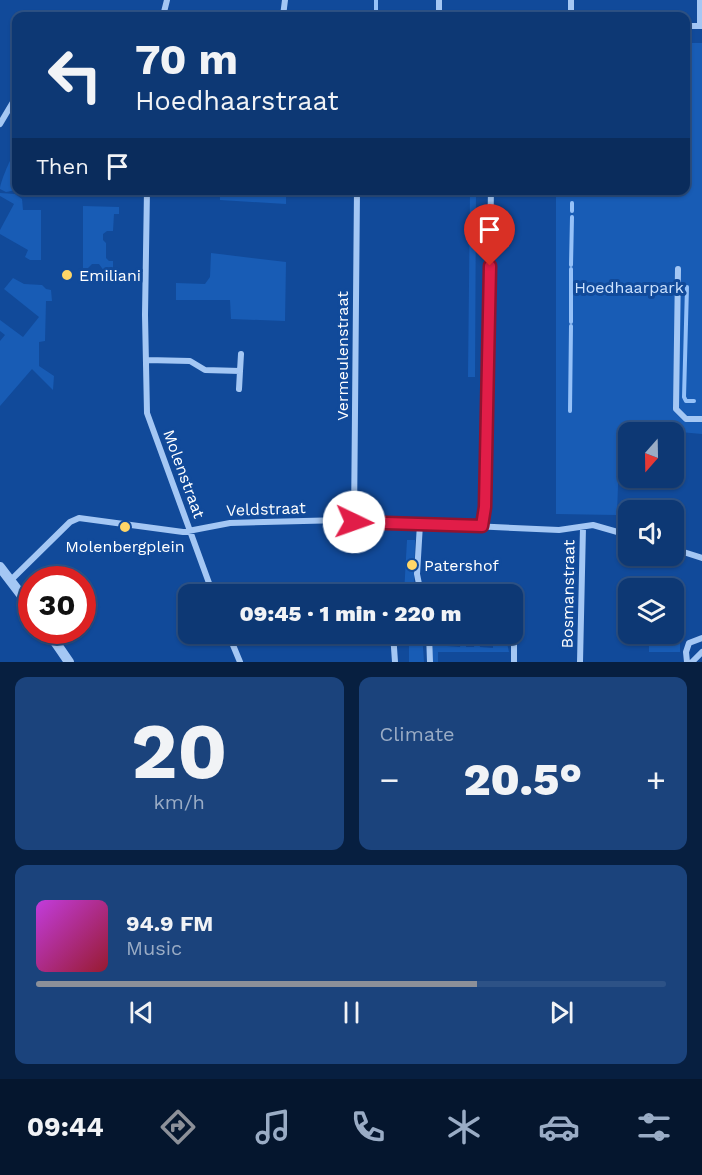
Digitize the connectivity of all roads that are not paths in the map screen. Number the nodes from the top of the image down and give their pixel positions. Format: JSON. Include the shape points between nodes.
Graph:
{"nodes":[{"id":1,"x":700,"y":0,"type":"edge"},
{"id":2,"x":701,"y":26,"type":"edge"},
{"id":3,"x":12,"y":104,"type":"edge"},
{"id":4,"x":0,"y":124,"type":"edge"},
{"id":5,"x":147,"y":195,"type":"edge"},
{"id":6,"x":357,"y":195,"type":"edge"},
{"id":7,"x":491,"y":195,"type":"edge"},
{"id":8,"x":678,"y":268,"type":"dead end"},
{"id":9,"x":241,"y":354,"type":"dead end"},
{"id":10,"x":147,"y":360,"type":"junction"},
{"id":11,"x":240,"y":371,"type":"junction"},
{"id":12,"x":239,"y":389,"type":"dead end"},
{"id":13,"x":702,"y":420,"type":"edge"},
{"id":14,"x":354,"y":522,"type":"junction"},
{"id":15,"x":420,"y":524,"type":"junction"},
{"id":16,"x":482,"y":526,"type":"junction"},
{"id":17,"x":583,"y":527,"type":"junction"},
{"id":18,"x":192,"y":532,"type":"junction"},
{"id":19,"x":618,"y":532,"type":"edge"},
{"id":20,"x":684,"y":552,"type":"edge"},
{"id":21,"x":702,"y":558,"type":"edge"},
{"id":22,"x":0,"y":567,"type":"edge"},
{"id":23,"x":11,"y":580,"type":"junction"},
{"id":24,"x":210,"y":584,"type":"edge"},
{"id":25,"x":419,"y":584,"type":"edge"},
{"id":26,"x":18,"y":590,"type":"edge"},
{"id":27,"x":702,"y":638,"type":"edge"},
{"id":28,"x":57,"y":644,"type":"edge"},
{"id":29,"x":233,"y":644,"type":"edge"},
{"id":30,"x":394,"y":644,"type":"edge"},
{"id":31,"x":429,"y":644,"type":"edge"},
{"id":32,"x":514,"y":644,"type":"edge"},
{"id":33,"x":702,"y":652,"type":"edge"},
{"id":34,"x":69,"y":662,"type":"edge"},
{"id":35,"x":240,"y":662,"type":"edge"},
{"id":36,"x":395,"y":662,"type":"edge"},
{"id":37,"x":430,"y":662,"type":"edge"},
{"id":38,"x":514,"y":662,"type":"edge"},
{"id":39,"x":580,"y":662,"type":"edge"},
{"id":40,"x":687,"y":662,"type":"edge"},
{"id":41,"x":692,"y":662,"type":"edge"}],
"edges":[{"from":1,"to":2,"type":"street"},
{"from":3,"to":4,"type":"street"},
{"from":5,"to":10,"type":"street","name":"Molenstraat"},
{"from":6,"to":14,"type":"street","name":"Vermeulenstraat"},
{"from":7,"to":16,"type":"street"},
{"from":8,"to":13,"type":"street","via":[[676,409],[686,419]]},
{"from":9,"to":11,"type":"street"},
{"from":10,"to":11,"type":"street","via":[[190,361],[205,370]]},
{"from":10,"to":18,"type":"street","name":"Molenstraat","via":[[147,412]]},
{"from":11,"to":12,"type":"street"},
{"from":14,"to":15,"type":"street","name":"Veldstraat"},
{"from":14,"to":18,"type":"street","name":"Veldstraat","via":[[230,523]]},
{"from":15,"to":16,"type":"street","name":"Veldstraat"},
{"from":15,"to":25,"type":"street"},
{"from":16,"to":17,"type":"street","name":"Veldstraat","via":[[559,530]]},
{"from":17,"to":19,"type":"street","name":"Veldstraat","via":[[597,525]]},
{"from":17,"to":39,"type":"street","name":"Bosmanstraat"},
{"from":18,"to":23,"type":"street","via":[[79,518],[70,522]]},
{"from":18,"to":24,"type":"street","name":"Molenstraat"},
{"from":20,"to":21,"type":"street"},
{"from":22,"to":23,"type":"street"},
{"from":23,"to":26,"type":"street"},
{"from":27,"to":40,"type":"street","via":[[689,644]]},
{"from":28,"to":34,"type":"street"},
{"from":29,"to":35,"type":"street"},
{"from":30,"to":36,"type":"street"},
{"from":31,"to":37,"type":"street"},
{"from":32,"to":38,"type":"street"},
{"from":33,"to":41,"type":"street"}]}
